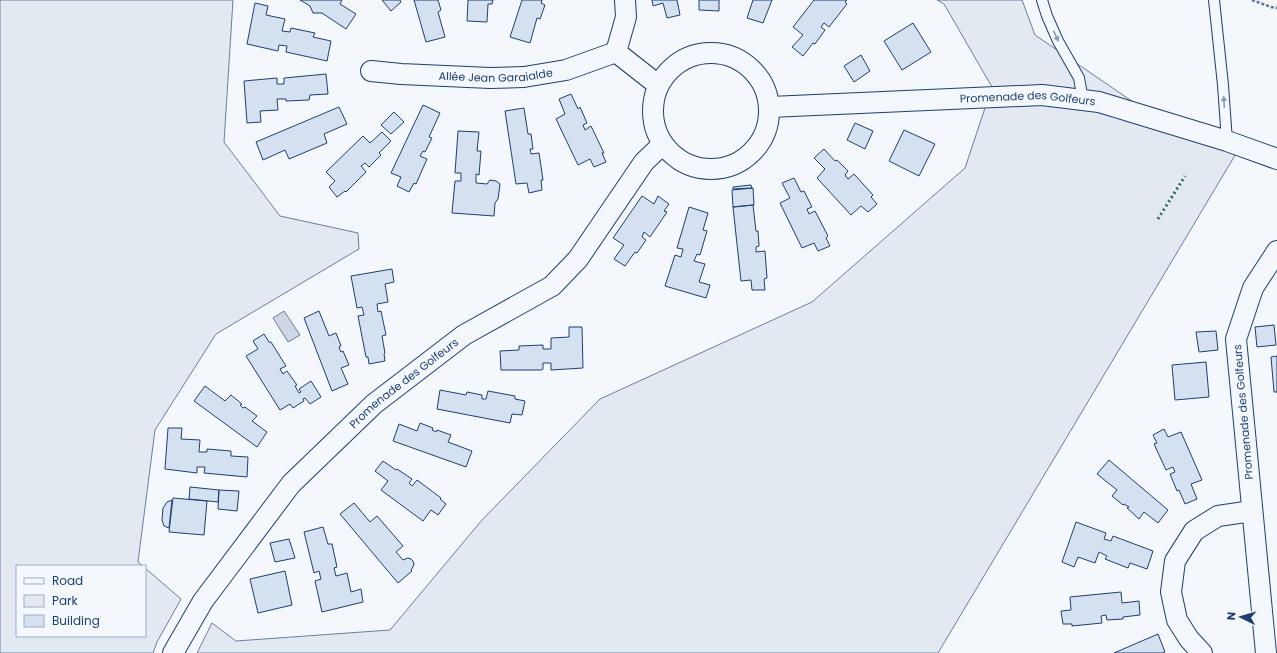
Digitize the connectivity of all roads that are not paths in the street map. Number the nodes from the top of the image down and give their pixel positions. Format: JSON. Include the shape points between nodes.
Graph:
{"nodes":[{"id":1,"x":625,"y":0,"type":"edge"},
{"id":2,"x":1042,"y":0,"type":"edge"},
{"id":3,"x":1214,"y":0,"type":"edge"},
{"id":4,"x":616,"y":52,"type":"junction"},
{"id":5,"x":371,"y":71,"type":"dead end"},
{"id":6,"x":658,"y":85,"type":"junction"},
{"id":7,"x":1083,"y":100,"type":"junction"},
{"id":8,"x":770,"y":107,"type":"junction"},
{"id":9,"x":1226,"y":141,"type":"junction"},
{"id":10,"x":663,"y":144,"type":"junction"},
{"id":11,"x":1277,"y":159,"type":"edge"},
{"id":12,"x":1277,"y":251,"type":"edge"},
{"id":13,"x":1252,"y":512,"type":"junction"},
{"id":14,"x":173,"y":653,"type":"edge"},
{"id":15,"x":1202,"y":653,"type":"edge"},
{"id":16,"x":1266,"y":653,"type":"edge"}],
"edges":[{"from":1,"to":4,"type":"street","via":[[626,17]]},
{"from":2,"to":7,"type":"lane","one_way":true,"via":[[1058,41],[1079,78]]},
{"from":9,"to":3,"type":"lane","one_way":true},
{"from":4,"to":5,"type":"street","name":"Allée Jean Garaialde","via":[[566,70],[524,77],[490,78]]},
{"from":4,"to":6,"type":"street"},
{"from":6,"to":8,"type":"street","via":[[672,67],[690,56],[712,52],[733,56],[752,68],[765,86]]},
{"from":6,"to":10,"type":"street","via":[[653,105],[654,125]]},
{"from":7,"to":8,"type":"street","name":"Promenade des Golfeurs","via":[[1042,95]]},
{"from":7,"to":9,"type":"street","name":"Promenade des Golfeurs","via":[[1099,102]]},
{"from":8,"to":10,"type":"street","via":[[766,132],[756,148],[730,166],[705,169],[681,161]]},
{"from":9,"to":11,"type":"street","name":"Promenade des Golfeurs"},
{"from":10,"to":14,"type":"street","name":"Promenade des Golfeurs","via":[[644,162],[578,259],[552,286],[464,335],[374,404],[292,484],[203,600]]},
{"from":12,"to":13,"type":"street","name":"Promenade des Golfeurs","via":[[1253,288],[1236,338]]},
{"from":13,"to":15,"type":"street","via":[[1218,516],[1194,531],[1175,561],[1172,592],[1177,620],[1188,639]]},
{"from":13,"to":16,"type":"street","name":"Promenade des Golfeurs"}]}
